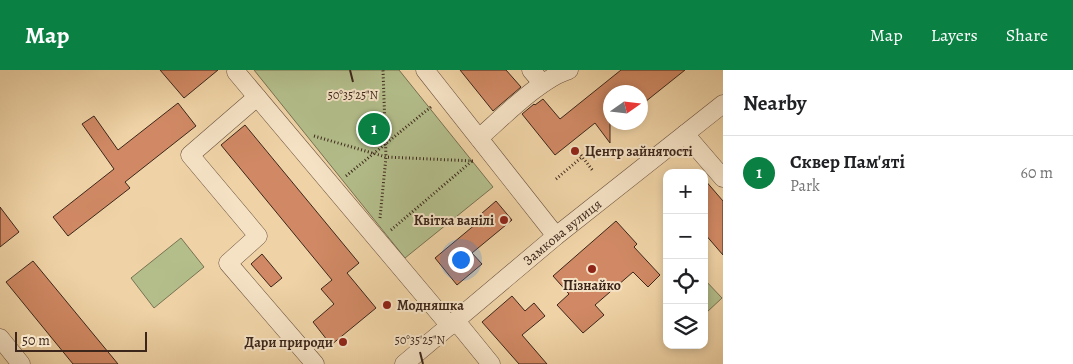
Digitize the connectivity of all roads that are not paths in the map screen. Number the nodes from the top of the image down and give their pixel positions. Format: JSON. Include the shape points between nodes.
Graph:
{"nodes":[{"id":1,"x":425,"y":70,"type":"edge"},
{"id":2,"x":569,"y":70,"type":"edge"},
{"id":3,"x":236,"y":72,"type":"dead end"},
{"id":4,"x":536,"y":77,"type":"edge"},
{"id":5,"x":257,"y":97,"type":"junction"},
{"id":6,"x":723,"y":104,"type":"edge"},
{"id":7,"x":685,"y":134,"type":"junction"},
{"id":8,"x":479,"y":138,"type":"junction"},
{"id":9,"x":723,"y":178,"type":"edge"},
{"id":10,"x":556,"y":236,"type":"junction"},
{"id":11,"x":453,"y":324,"type":"junction"},
{"id":12,"x":0,"y":338,"type":"edge"},
{"id":13,"x":21,"y":364,"type":"edge"},
{"id":14,"x":316,"y":364,"type":"edge"},
{"id":15,"x":404,"y":364,"type":"edge"},
{"id":16,"x":491,"y":364,"type":"edge"}],
"edges":[{"from":1,"to":8,"type":"street"},
{"from":2,"to":4,"type":"street"},
{"from":3,"to":5,"type":"street"},
{"from":4,"to":8,"type":"street"},
{"from":5,"to":11,"type":"street","via":[[378,241]]},
{"from":5,"to":14,"type":"street","via":[[190,155],[258,236],[228,263]]},
{"from":6,"to":7,"type":"street","name":"Замкова вулиця"},
{"from":7,"to":9,"type":"street"},
{"from":7,"to":10,"type":"street","name":"Замкова вулиця"},
{"from":8,"to":10,"type":"street"},
{"from":10,"to":11,"type":"street","name":"Замкова вулиця"},
{"from":11,"to":15,"type":"street","name":"Замкова вулиця"},
{"from":11,"to":16,"type":"street"},
{"from":12,"to":13,"type":"street"}]}
